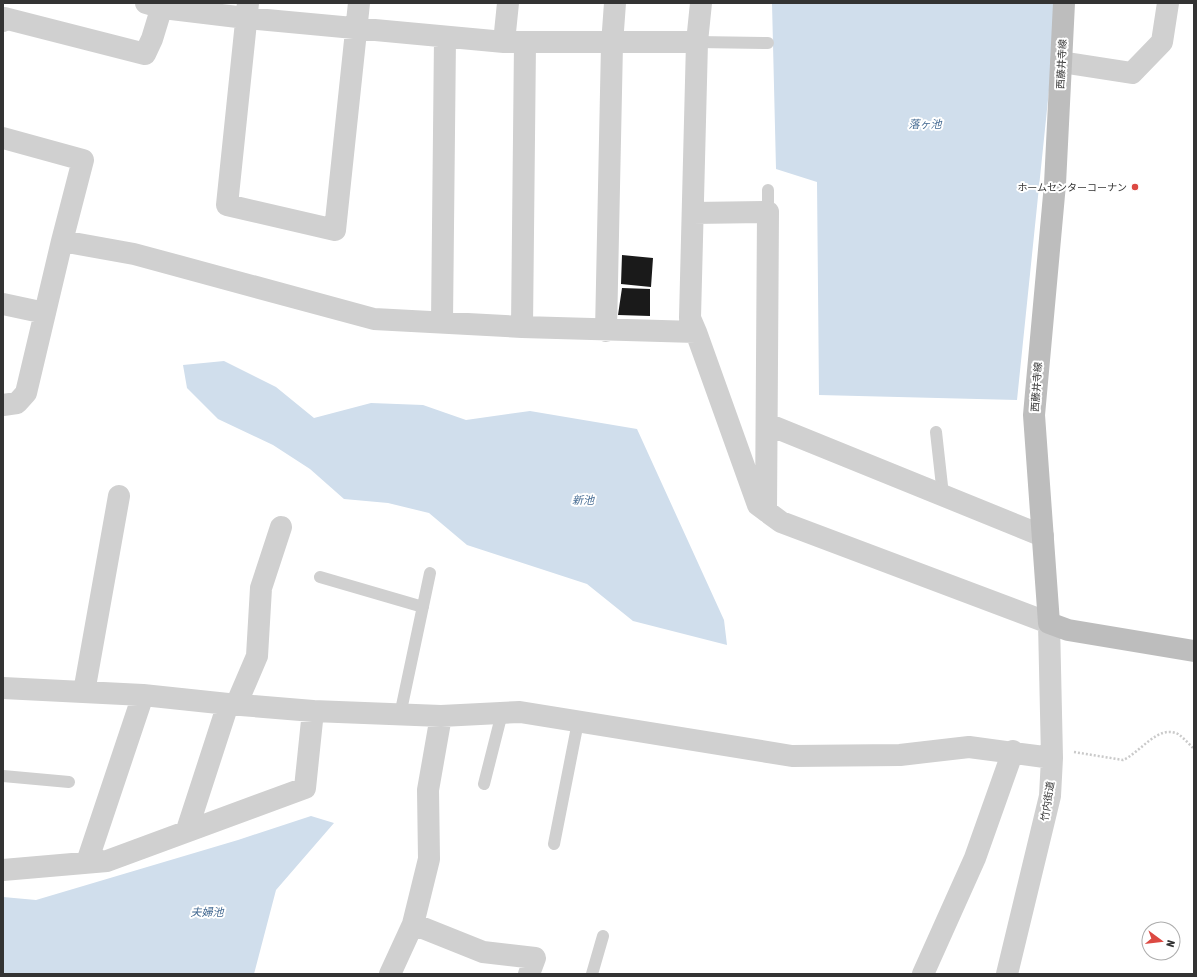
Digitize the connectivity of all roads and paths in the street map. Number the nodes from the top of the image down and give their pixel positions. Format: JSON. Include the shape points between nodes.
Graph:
{"nodes":[{"id":1,"x":359,"y":3,"type":"edge"},
{"id":2,"x":508,"y":3,"type":"edge"},
{"id":3,"x":615,"y":3,"type":"edge"},
{"id":4,"x":701,"y":3,"type":"edge"},
{"id":5,"x":1064,"y":3,"type":"edge"},
{"id":6,"x":1168,"y":3,"type":"edge"},
{"id":7,"x":157,"y":5,"type":"edge"},
{"id":8,"x":247,"y":11,"type":"edge"},
{"id":9,"x":3,"y":21,"type":"edge"},
{"id":10,"x":356,"y":30,"type":"junction"},
{"id":11,"x":445,"y":38,"type":"junction"},
{"id":12,"x":697,"y":42,"type":"junction"},
{"id":13,"x":515,"y":43,"type":"junction"},
{"id":14,"x":612,"y":44,"type":"junction"},
{"id":15,"x":768,"y":44,"type":"dead end"},
{"id":16,"x":1061,"y":62,"type":"junction"},
{"id":17,"x":3,"y":138,"type":"edge"},
{"id":18,"x":768,"y":190,"type":"dead end"},
{"id":19,"x":768,"y":212,"type":"junction"},
{"id":20,"x":693,"y":213,"type":"junction"},
{"id":21,"x":62,"y":241,"type":"junction"},
{"id":22,"x":3,"y":304,"type":"edge"},
{"id":23,"x":45,"y":313,"type":"junction"},
{"id":24,"x":442,"y":322,"type":"junction"},
{"id":25,"x":522,"y":328,"type":"junction"},
{"id":26,"x":606,"y":331,"type":"junction"},
{"id":27,"x":696,"y":332,"type":"junction"},
{"id":28,"x":3,"y":405,"type":"edge"},
{"id":29,"x":767,"y":424,"type":"junction"},
{"id":30,"x":936,"y":432,"type":"dead end"},
{"id":31,"x":943,"y":495,"type":"junction"},
{"id":32,"x":119,"y":496,"type":"dead end"},
{"id":33,"x":766,"y":511,"type":"junction"},
{"id":34,"x":281,"y":527,"type":"dead end"},
{"id":35,"x":1043,"y":536,"type":"junction"},
{"id":36,"x":430,"y":573,"type":"dead end"},
{"id":37,"x":320,"y":577,"type":"dead end"},
{"id":38,"x":423,"y":607,"type":"junction"},
{"id":39,"x":1049,"y":624,"type":"junction"},
{"id":40,"x":1194,"y":651,"type":"edge"},
{"id":41,"x":3,"y":688,"type":"edge"},
{"id":42,"x":84,"y":692,"type":"junction"},
{"id":43,"x":143,"y":695,"type":"junction"},
{"id":44,"x":232,"y":705,"type":"junction"},
{"id":45,"x":313,"y":711,"type":"junction"},
{"id":46,"x":502,"y":713,"type":"junction"},
{"id":47,"x":400,"y":714,"type":"junction"},
{"id":48,"x":441,"y":716,"type":"junction"},
{"id":49,"x":578,"y":722,"type":"junction"},
{"id":50,"x":1194,"y":749,"type":"edge"},
{"id":51,"x":1013,"y":751,"type":"junction"},
{"id":52,"x":1052,"y":753,"type":"junction"},
{"id":53,"x":3,"y":776,"type":"edge"},
{"id":54,"x":69,"y":782,"type":"dead end"},
{"id":55,"x":484,"y":784,"type":"dead end"},
{"id":56,"x":187,"y":830,"type":"junction"},
{"id":57,"x":554,"y":844,"type":"dead end"},
{"id":58,"x":87,"y":862,"type":"junction"},
{"id":59,"x":3,"y":870,"type":"edge"},
{"id":60,"x":413,"y":924,"type":"junction"},
{"id":61,"x":603,"y":936,"type":"dead end"},
{"id":62,"x":390,"y":974,"type":"edge"},
{"id":63,"x":529,"y":974,"type":"edge"},
{"id":64,"x":592,"y":974,"type":"edge"},
{"id":65,"x":923,"y":974,"type":"edge"},
{"id":66,"x":1007,"y":974,"type":"edge"}],
"edges":[{"from":1,"to":10,"type":"street"},
{"from":2,"to":13,"type":"street"},
{"from":3,"to":14,"type":"street"},
{"from":4,"to":12,"type":"street"},
{"from":5,"to":16,"type":"main road","name":"西藤井寺線"},
{"from":6,"to":16,"type":"street","via":[[1162,42],[1132,73]]},
{"from":7,"to":8,"type":"street"},
{"from":7,"to":9,"type":"street","via":[[145,54],[4,18]]},
{"from":8,"to":10,"type":"street"},
{"from":8,"to":10,"type":"street","via":[[227,205],[335,230]]},
{"from":10,"to":11,"type":"street"},
{"from":11,"to":13,"type":"street"},
{"from":11,"to":24,"type":"street"},
{"from":12,"to":14,"type":"street"},
{"from":12,"to":15,"type":"lane"},
{"from":12,"to":20,"type":"street"},
{"from":13,"to":14,"type":"street"},
{"from":13,"to":25,"type":"street"},
{"from":14,"to":26,"type":"street"},
{"from":16,"to":35,"type":"main road","name":"西藤井寺線","via":[[1055,184],[1034,415]]},
{"from":17,"to":21,"type":"street","via":[[83,160]]},
{"from":18,"to":19,"type":"lane"},
{"from":19,"to":20,"type":"street"},
{"from":19,"to":29,"type":"street"},
{"from":20,"to":27,"type":"street","via":[[690,318]]},
{"from":21,"to":23,"type":"street"},
{"from":21,"to":24,"type":"street","via":[[134,254],[374,319]]},
{"from":22,"to":23,"type":"street"},
{"from":23,"to":28,"type":"street","via":[[26,393],[16,403]]},
{"from":24,"to":25,"type":"street"},
{"from":25,"to":26,"type":"street"},
{"from":26,"to":27,"type":"street"},
{"from":27,"to":33,"type":"street","via":[[758,505]]},
{"from":29,"to":31,"type":"street"},
{"from":29,"to":33,"type":"street"},
{"from":30,"to":31,"type":"lane"},
{"from":31,"to":35,"type":"street"},
{"from":32,"to":42,"type":"street"},
{"from":33,"to":39,"type":"street","via":[[781,522]]},
{"from":34,"to":44,"type":"street","via":[[260,588],[256,656]]},
{"from":35,"to":39,"type":"main road","name":"西藤井寺線"},
{"from":36,"to":38,"type":"lane"},
{"from":37,"to":38,"type":"lane"},
{"from":38,"to":47,"type":"lane"},
{"from":39,"to":40,"type":"main road","via":[[1068,630]]},
{"from":39,"to":52,"type":"street","name":"竹内街道"},
{"from":41,"to":42,"type":"street"},
{"from":42,"to":43,"type":"street"},
{"from":43,"to":44,"type":"street"},
{"from":43,"to":58,"type":"street"},
{"from":44,"to":45,"type":"street"},
{"from":44,"to":56,"type":"street"},
{"from":45,"to":47,"type":"street"},
{"from":45,"to":56,"type":"street","via":[[305,788]]},
{"from":46,"to":48,"type":"street"},
{"from":46,"to":49,"type":"street","via":[[520,712]]},
{"from":46,"to":55,"type":"lane"},
{"from":47,"to":48,"type":"street"},
{"from":48,"to":60,"type":"street","via":[[428,790],[429,859]]},
{"from":49,"to":51,"type":"street","via":[[792,756],[900,756],[969,747]]},
{"from":49,"to":57,"type":"lane"},
{"from":50,"to":52,"type":"path","via":[[1179,735],[1162,732],[1123,760]]},
{"from":51,"to":52,"type":"street"},
{"from":51,"to":65,"type":"street","via":[[975,858]]},
{"from":52,"to":66,"type":"street","name":"竹内街道","via":[[1050,796]]},
{"from":53,"to":54,"type":"lane"},
{"from":56,"to":58,"type":"street","via":[[107,861]]},
{"from":58,"to":59,"type":"street"},
{"from":60,"to":62,"type":"street"},
{"from":60,"to":63,"type":"street","via":[[483,952],[536,958]]},
{"from":61,"to":64,"type":"lane"}]}
